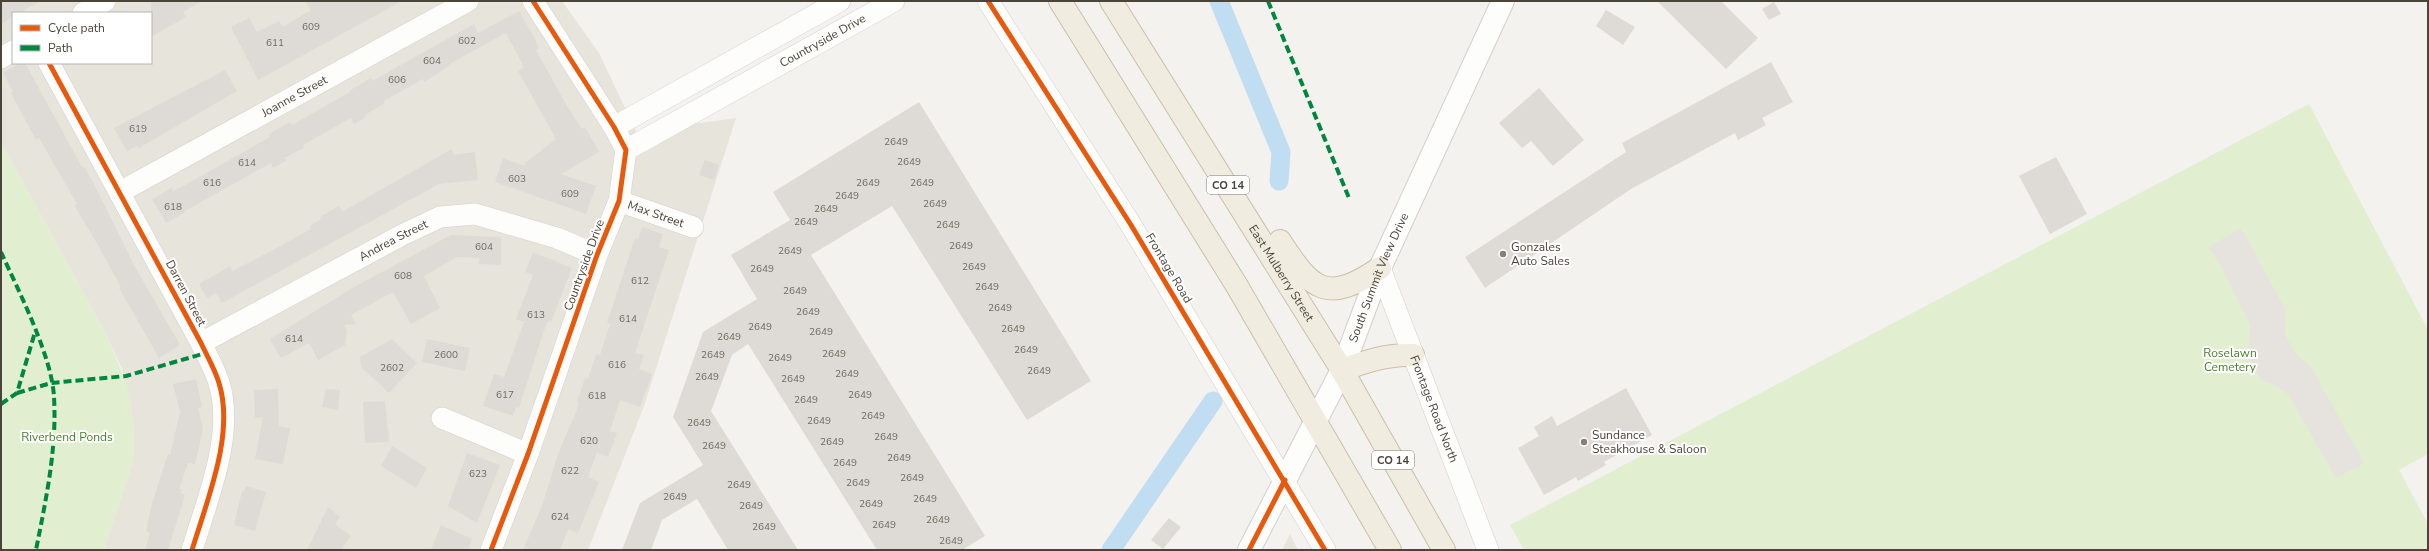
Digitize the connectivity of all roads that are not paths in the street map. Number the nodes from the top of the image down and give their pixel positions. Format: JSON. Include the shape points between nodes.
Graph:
{"nodes":[{"id":1,"x":105,"y":1,"type":"edge"},
{"id":2,"x":468,"y":1,"type":"edge"},
{"id":3,"x":534,"y":1,"type":"edge"},
{"id":4,"x":840,"y":1,"type":"edge"},
{"id":5,"x":894,"y":1,"type":"edge"},
{"id":6,"x":988,"y":1,"type":"edge"},
{"id":7,"x":1060,"y":1,"type":"edge"},
{"id":8,"x":1111,"y":1,"type":"edge"},
{"id":9,"x":1503,"y":1,"type":"edge"},
{"id":10,"x":85,"y":12,"type":"edge"},
{"id":11,"x":12,"y":52,"type":"edge"},
{"id":12,"x":1,"y":58,"type":"edge"},
{"id":13,"x":51,"y":64,"type":"edge"},
{"id":14,"x":614,"y":127,"type":"junction"},
{"id":15,"x":626,"y":150,"type":"junction"},
{"id":16,"x":1214,"y":162,"type":"junction"},
{"id":17,"x":120,"y":192,"type":"junction"},
{"id":18,"x":619,"y":201,"type":"junction"},
{"id":19,"x":693,"y":227,"type":"dead end"},
{"id":20,"x":597,"y":255,"type":"junction"},
{"id":21,"x":1380,"y":268,"type":"junction"},
{"id":22,"x":201,"y":343,"type":"junction"},
{"id":23,"x":1413,"y":355,"type":"junction"},
{"id":24,"x":1342,"y":370,"type":"junction"},
{"id":25,"x":442,"y":418,"type":"dead end"},
{"id":26,"x":1315,"y":419,"type":"junction"},
{"id":27,"x":528,"y":454,"type":"junction"},
{"id":28,"x":1285,"y":480,"type":"junction"},
{"id":29,"x":192,"y":550,"type":"edge"},
{"id":30,"x":490,"y":550,"type":"edge"},
{"id":31,"x":1249,"y":550,"type":"edge"},
{"id":32,"x":1325,"y":550,"type":"edge"},
{"id":33,"x":1390,"y":550,"type":"edge"},
{"id":34,"x":1444,"y":550,"type":"edge"},
{"id":35,"x":1488,"y":550,"type":"edge"}],
"edges":[{"from":1,"to":10,"type":"street"},
{"from":2,"to":17,"type":"street","name":"Joanne Street"},
{"from":3,"to":14,"type":"street"},
{"from":4,"to":14,"type":"street"},
{"from":5,"to":15,"type":"street","name":"Countryside Drive"},
{"from":6,"to":28,"type":"street","name":"Frontage Road","via":[[1127,218]]},
{"from":7,"to":26,"type":"highway","via":[[1237,286]]},
{"from":8,"to":16,"type":"highway","name":"East Mulberry Street","number":"CO 14"},
{"from":9,"to":21,"type":"street","name":"South Summit View Drive"},
{"from":11,"to":12,"type":"street"},
{"from":13,"to":17,"type":"street","name":"Darren Street"},
{"from":14,"to":15,"type":"street"},
{"from":15,"to":18,"type":"street","name":"Countryside Drive"},
{"from":16,"to":21,"type":"highway","via":[[1258,208],[1295,265],[1313,282],[1323,288],[1335,289],[1362,280]]},
{"from":16,"to":24,"type":"highway","name":"East Mulberry Street","number":"CO 14"},
{"from":17,"to":22,"type":"street","name":"Darren Street"},
{"from":18,"to":19,"type":"street","name":"Max Street"},
{"from":18,"to":20,"type":"street","name":"Countryside Drive"},
{"from":20,"to":22,"type":"street","name":"Andrea Street","via":[[557,238],[475,214],[440,217]]},
{"from":20,"to":27,"type":"street","name":"Countryside Drive"},
{"from":21,"to":23,"type":"street","name":"Frontage Road North"},
{"from":21,"to":24,"type":"street","name":"South Summit View Drive"},
{"from":22,"to":29,"type":"street","name":"Darren Street","via":[[219,383],[225,422],[212,484]]},
{"from":23,"to":24,"type":"highway","via":[[1379,357]]},
{"from":23,"to":35,"type":"street","name":"Frontage Road North"},
{"from":24,"to":26,"type":"street","name":"South Summit View Drive"},
{"from":24,"to":34,"type":"highway","name":"East Mulberry Street","number":"CO 14"},
{"from":25,"to":27,"type":"street"},
{"from":26,"to":28,"type":"street","name":"South Summit View Drive"},
{"from":26,"to":33,"type":"highway"},
{"from":27,"to":30,"type":"street","name":"Countryside Drive"},
{"from":28,"to":31,"type":"street","name":"South Summit View Drive"},
{"from":28,"to":32,"type":"street","name":"Frontage Road"}]}
